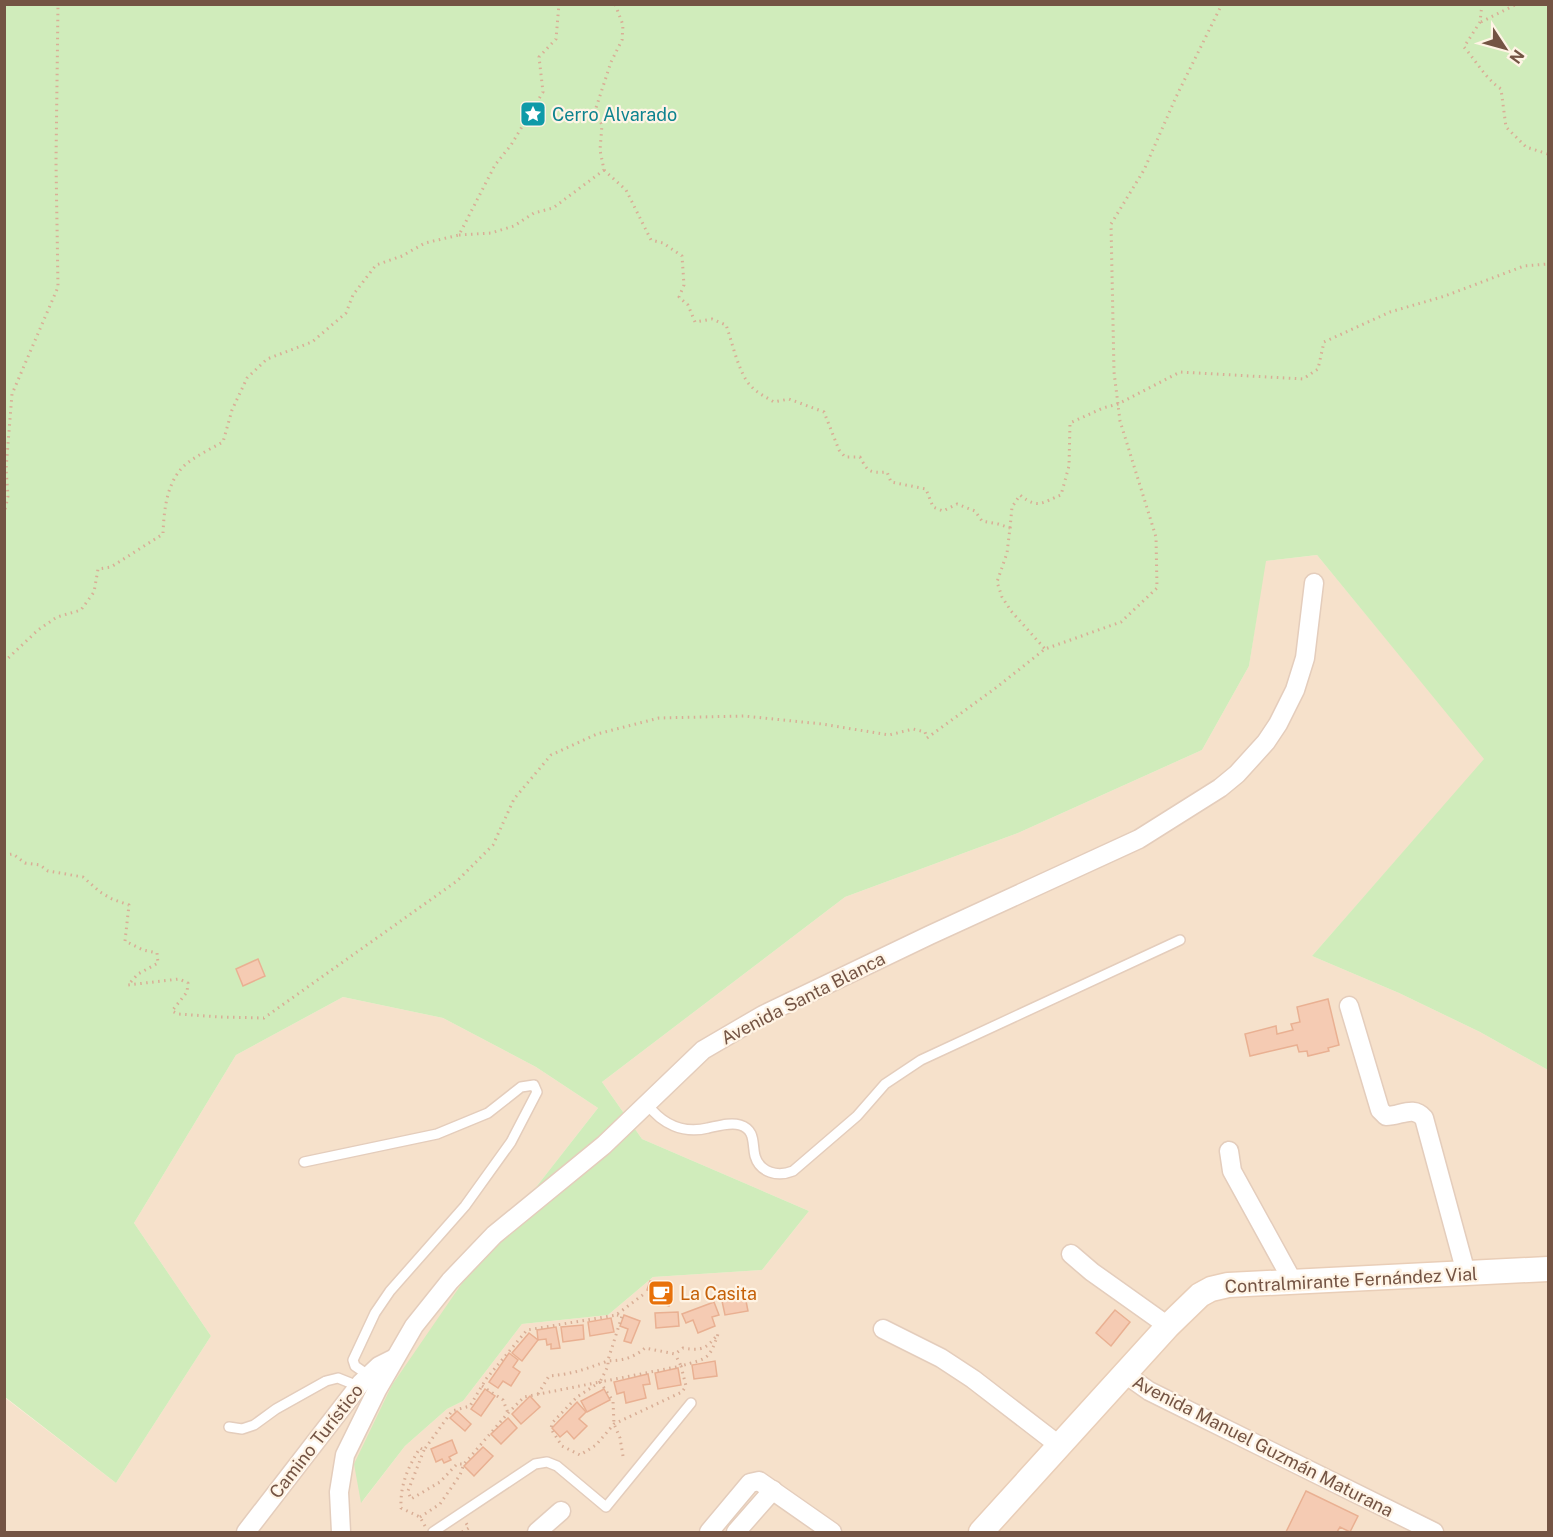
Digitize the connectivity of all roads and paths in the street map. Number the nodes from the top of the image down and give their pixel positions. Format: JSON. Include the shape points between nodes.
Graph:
{"nodes":[{"id":1,"x":58,"y":4,"type":"edge"},
{"id":2,"x":559,"y":4,"type":"edge"},
{"id":3,"x":615,"y":4,"type":"edge"},
{"id":4,"x":1222,"y":4,"type":"edge"},
{"id":5,"x":1482,"y":4,"type":"edge"},
{"id":6,"x":1517,"y":4,"type":"edge"},
{"id":7,"x":1480,"y":22,"type":"junction"},
{"id":8,"x":1548,"y":154,"type":"edge"},
{"id":9,"x":604,"y":170,"type":"junction"},
{"id":10,"x":459,"y":235,"type":"junction"},
{"id":11,"x":1548,"y":264,"type":"edge"},
{"id":12,"x":1118,"y":404,"type":"junction"},
{"id":13,"x":4,"y":515,"type":"edge"},
{"id":14,"x":1010,"y":528,"type":"junction"},
{"id":15,"x":1314,"y":583,"type":"dead end"},
{"id":16,"x":1045,"y":649,"type":"junction"},
{"id":17,"x":4,"y":662,"type":"edge"},
{"id":18,"x":4,"y":855,"type":"edge"},
{"id":19,"x":1180,"y":940,"type":"dead end"},
{"id":20,"x":1349,"y":1006,"type":"dead end"},
{"id":21,"x":647,"y":1104,"type":"junction"},
{"id":22,"x":1229,"y":1152,"type":"dead end"},
{"id":23,"x":304,"y":1162,"type":"dead end"},
{"id":24,"x":1071,"y":1254,"type":"dead end"},
{"id":25,"x":1548,"y":1269,"type":"edge"},
{"id":26,"x":1466,"y":1273,"type":"junction"},
{"id":27,"x":1292,"y":1280,"type":"junction"},
{"id":28,"x":644,"y":1294,"type":"dead end"},
{"id":29,"x":616,"y":1315,"type":"junction"},
{"id":30,"x":1167,"y":1326,"type":"junction"},
{"id":31,"x":883,"y":1329,"type":"dead end"},
{"id":32,"x":675,"y":1354,"type":"junction"},
{"id":33,"x":395,"y":1358,"type":"junction"},
{"id":34,"x":608,"y":1360,"type":"junction"},
{"id":35,"x":681,"y":1366,"type":"junction"},
{"id":36,"x":1125,"y":1374,"type":"junction"},
{"id":37,"x":363,"y":1381,"type":"junction"},
{"id":38,"x":600,"y":1382,"type":"junction"},
{"id":39,"x":482,"y":1386,"type":"junction"},
{"id":40,"x":537,"y":1395,"type":"junction"},
{"id":41,"x":691,"y":1403,"type":"dead end"},
{"id":42,"x":508,"y":1413,"type":"junction"},
{"id":43,"x":614,"y":1424,"type":"junction"},
{"id":44,"x":229,"y":1427,"type":"dead end"},
{"id":45,"x":1060,"y":1446,"type":"junction"},
{"id":46,"x":424,"y":1450,"type":"junction"},
{"id":47,"x":623,"y":1456,"type":"dead end"},
{"id":48,"x":464,"y":1464,"type":"junction"},
{"id":49,"x":773,"y":1490,"type":"junction"},
{"id":50,"x":561,"y":1511,"type":"dead end"},
{"id":51,"x":420,"y":1517,"type":"junction"},
{"id":52,"x":1433,"y":1532,"type":"edge"},
{"id":53,"x":246,"y":1533,"type":"edge"},
{"id":54,"x":341,"y":1533,"type":"edge"},
{"id":55,"x":428,"y":1533,"type":"edge"},
{"id":56,"x":433,"y":1533,"type":"edge"},
{"id":57,"x":537,"y":1533,"type":"edge"},
{"id":58,"x":709,"y":1533,"type":"edge"},
{"id":59,"x":736,"y":1533,"type":"edge"},
{"id":60,"x":832,"y":1533,"type":"edge"},
{"id":61,"x":981,"y":1533,"type":"edge"}],
"edges":[{"from":1,"to":13,"type":"path","via":[[58,287],[12,394]]},
{"from":2,"to":10,"type":"path","via":[[556,39],[539,57],[543,92],[495,165]]},
{"from":3,"to":9,"type":"path","via":[[623,25],[622,40],[595,111],[602,124],[600,150]]},
{"from":4,"to":12,"type":"path","via":[[1144,170],[1111,224]]},
{"from":5,"to":7,"type":"path"},
{"from":6,"to":7,"type":"path"},
{"from":7,"to":8,"type":"path","via":[[1464,47],[1487,79],[1501,89],[1506,127],[1526,147]]},
{"from":9,"to":10,"type":"path","via":[[553,208],[534,213],[514,226],[491,233]]},
{"from":9,"to":14,"type":"path","via":[[626,190],[651,240],[682,256],[684,285],[679,297],[688,305],[695,322],[712,319],[726,325],[734,356],[748,385],[774,402],[789,399],[824,412],[845,458],[860,457],[867,469],[886,472],[891,482],[926,489],[933,507],[943,511],[957,504],[975,511],[982,521]]},
{"from":10,"to":17,"type":"path","via":[[425,243],[376,265],[353,295],[346,313],[312,342],[267,359],[247,378],[223,442],[189,462],[174,479],[164,509],[163,534],[111,567],[98,569],[94,592],[81,610],[57,617]]},
{"from":11,"to":12,"type":"path","via":[[1524,266],[1390,312],[1324,342],[1318,369],[1303,379],[1180,372]]},
{"from":12,"to":14,"type":"path","via":[[1070,423],[1069,466],[1061,495],[1041,505],[1020,495],[1012,507]]},
{"from":12,"to":16,"type":"path","via":[[1156,537],[1157,588],[1121,622]]},
{"from":14,"to":16,"type":"path","via":[[997,582],[1011,610]]},
{"from":15,"to":21,"type":"street","name":"Avenida Santa Blanca","via":[[1305,658],[1288,705],[1266,742],[1220,788],[1139,839],[763,1015],[703,1050]]},
{"from":16,"to":18,"type":"path","via":[[927,738],[925,732],[913,729],[889,735],[744,716],[659,718],[571,744],[551,755],[514,799],[494,845],[473,867],[264,1017],[178,1014],[172,1011],[187,992],[188,983],[179,979],[128,985],[158,963],[157,953],[125,941],[129,905],[100,892],[83,877],[48,871],[13,854]]},
{"from":19,"to":21,"type":"lane","via":[[921,1060],[885,1084],[857,1116],[787,1173],[774,1174],[763,1168],[756,1158],[751,1133],[740,1125],[687,1130],[660,1119]]},
{"from":20,"to":26,"type":"street","via":[[1380,1110],[1386,1116],[1409,1110],[1424,1118]]},
{"from":21,"to":33,"type":"street","name":"Avenida Santa Blanca","via":[[487,1243],[414,1326]]},
{"from":22,"to":27,"type":"street","via":[[1232,1171]]},
{"from":23,"to":37,"type":"lane","via":[[437,1134],[488,1113],[521,1087],[534,1085],[537,1092],[511,1142],[465,1206],[375,1313],[353,1360]]},
{"from":24,"to":30,"type":"street"},
{"from":25,"to":26,"type":"main road","name":"Contralmirante Fernández Vial"},
{"from":26,"to":27,"type":"main road","name":"Contralmirante Fernández Vial"},
{"from":27,"to":30,"type":"main road","name":"Contralmirante Fernández Vial","via":[[1211,1289]]},
{"from":28,"to":29,"type":"path"},
{"from":29,"to":34,"type":"path","via":[[622,1316]]},
{"from":29,"to":39,"type":"path","via":[[527,1330]]},
{"from":30,"to":36,"type":"main road","name":"Contralmirante Fernández Vial"},
{"from":31,"to":45,"type":"street","via":[[949,1363]]},
{"from":32,"to":34,"type":"path","via":[[645,1348],[622,1360]]},
{"from":32,"to":35,"type":"path"},
{"from":32,"to":35,"type":"path","via":[[683,1348],[708,1347],[718,1334],[708,1358]]},
{"from":33,"to":37,"type":"street","name":"Camino Turístico"},
{"from":33,"to":54,"type":"street","name":"Avenida Santa Blanca","via":[[345,1455],[339,1492]]},
{"from":34,"to":38,"type":"path"},
{"from":34,"to":40,"type":"path","via":[[569,1375],[549,1376]]},
{"from":35,"to":38,"type":"path"},
{"from":35,"to":43,"type":"path","via":[[686,1386],[682,1392]]},
{"from":36,"to":45,"type":"main road","name":"Contralmirante Fernández Vial"},
{"from":36,"to":52,"type":"street","name":"Avenida Manuel Guzmán Maturana","via":[[1149,1391]]},
{"from":37,"to":44,"type":"lane","via":[[326,1381],[254,1425],[242,1429]]},
{"from":37,"to":53,"type":"street","name":"Camino Turístico"},
{"from":38,"to":40,"type":"path"},
{"from":38,"to":43,"type":"path","via":[[613,1401]]},
{"from":38,"to":43,"type":"path","via":[[577,1397],[552,1423],[551,1429],[562,1446],[580,1455],[596,1445]]},
{"from":39,"to":42,"type":"path","via":[[502,1400]]},
{"from":39,"to":46,"type":"path","via":[[470,1406],[452,1411]]},
{"from":40,"to":42,"type":"path","via":[[524,1397]]},
{"from":41,"to":56,"type":"lane","via":[[606,1507],[547,1462],[535,1464]]},
{"from":42,"to":48,"type":"path"},
{"from":43,"to":47,"type":"path"},
{"from":45,"to":61,"type":"main road","name":"Contralmirante Fernández Vial"},
{"from":46,"to":48,"type":"path","via":[[408,1491],[411,1499],[440,1482],[458,1464]]},
{"from":46,"to":51,"type":"path","via":[[420,1448],[411,1462],[400,1491],[401,1508]]},
{"from":48,"to":51,"type":"path","via":[[440,1504]]},
{"from":49,"to":58,"type":"street","via":[[759,1481],[750,1484]]},
{"from":49,"to":59,"type":"street"},
{"from":49,"to":60,"type":"street"},
{"from":50,"to":57,"type":"street"},
{"from":51,"to":55,"type":"path"}]}
